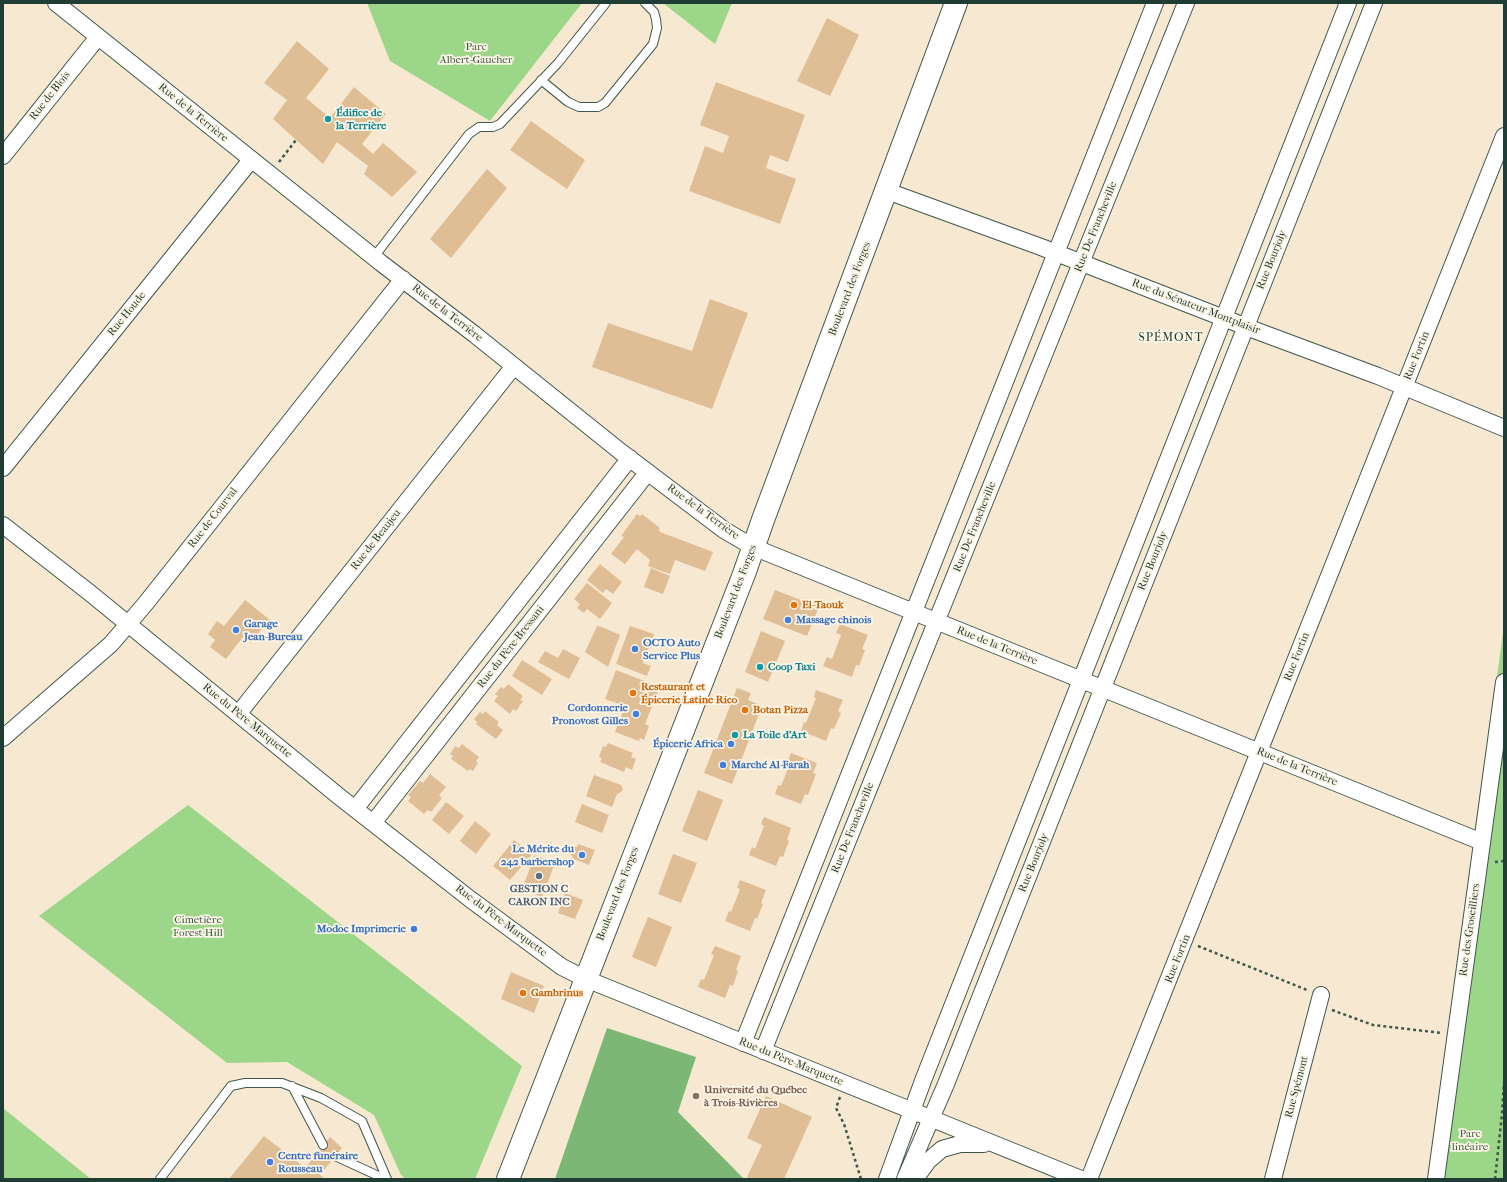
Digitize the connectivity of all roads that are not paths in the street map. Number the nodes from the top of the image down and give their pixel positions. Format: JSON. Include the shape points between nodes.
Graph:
{"nodes":[{"id":1,"x":56,"y":3,"type":"edge"},
{"id":2,"x":606,"y":3,"type":"edge"},
{"id":3,"x":645,"y":3,"type":"edge"},
{"id":4,"x":956,"y":3,"type":"edge"},
{"id":5,"x":1155,"y":3,"type":"edge"},
{"id":6,"x":1186,"y":3,"type":"edge"},
{"id":7,"x":1348,"y":3,"type":"edge"},
{"id":8,"x":1374,"y":3,"type":"edge"},
{"id":9,"x":98,"y":37,"type":"junction"},
{"id":10,"x":541,"y":80,"type":"junction"},
{"id":11,"x":1504,"y":136,"type":"edge"},
{"id":12,"x":3,"y":156,"type":"edge"},
{"id":13,"x":252,"y":160,"type":"junction"},
{"id":14,"x":887,"y":191,"type":"junction"},
{"id":15,"x":1056,"y":253,"type":"junction"},
{"id":16,"x":374,"y":257,"type":"junction"},
{"id":17,"x":1081,"y":263,"type":"junction"},
{"id":18,"x":403,"y":279,"type":"junction"},
{"id":19,"x":1224,"y":318,"type":"junction"},
{"id":20,"x":1246,"y":327,"type":"junction"},
{"id":21,"x":514,"y":366,"type":"junction"},
{"id":22,"x":1405,"y":387,"type":"junction"},
{"id":23,"x":1504,"y":428,"type":"edge"},
{"id":24,"x":630,"y":458,"type":"junction"},
{"id":25,"x":3,"y":468,"type":"edge"},
{"id":26,"x":648,"y":472,"type":"junction"},
{"id":27,"x":3,"y":525,"type":"edge"},
{"id":28,"x":753,"y":547,"type":"junction"},
{"id":29,"x":914,"y":612,"type":"junction"},
{"id":30,"x":937,"y":621,"type":"junction"},
{"id":31,"x":128,"y":624,"type":"junction"},
{"id":32,"x":1081,"y":680,"type":"junction"},
{"id":33,"x":1504,"y":682,"type":"edge"},
{"id":34,"x":1103,"y":688,"type":"junction"},
{"id":35,"x":239,"y":714,"type":"junction"},
{"id":36,"x":3,"y":738,"type":"edge"},
{"id":37,"x":1260,"y":752,"type":"junction"},
{"id":38,"x":356,"y":809,"type":"junction"},
{"id":39,"x":374,"y":823,"type":"junction"},
{"id":40,"x":1482,"y":842,"type":"junction"},
{"id":41,"x":586,"y":979,"type":"junction"},
{"id":42,"x":1321,"y":995,"type":"dead end"},
{"id":43,"x":743,"y":1043,"type":"junction"},
{"id":44,"x":763,"y":1051,"type":"junction"},
{"id":45,"x":292,"y":1086,"type":"junction"},
{"id":46,"x":912,"y":1111,"type":"junction"},
{"id":47,"x":931,"y":1119,"type":"junction"},
{"id":48,"x":323,"y":1145,"type":"dead end"},
{"id":49,"x":995,"y":1145,"type":"junction"},
{"id":50,"x":336,"y":1156,"type":"dead end"},
{"id":51,"x":160,"y":1179,"type":"edge"},
{"id":52,"x":386,"y":1179,"type":"edge"},
{"id":53,"x":508,"y":1179,"type":"edge"},
{"id":54,"x":887,"y":1179,"type":"edge"},
{"id":55,"x":905,"y":1179,"type":"edge"},
{"id":56,"x":915,"y":1179,"type":"edge"},
{"id":57,"x":1081,"y":1179,"type":"edge"},
{"id":58,"x":1090,"y":1179,"type":"edge"},
{"id":59,"x":1272,"y":1179,"type":"edge"},
{"id":60,"x":1436,"y":1179,"type":"edge"}],
"edges":[{"from":1,"to":9,"type":"street","name":"Rue de la Terrière"},
{"from":2,"to":10,"type":"lane","via":[[558,63]]},
{"from":3,"to":10,"type":"lane","via":[[654,12],[656,19],[657,28],[653,44],[606,103],[598,107],[579,107],[568,102]]},
{"from":4,"to":14,"type":"main road","name":"Boulevard des Forges"},
{"from":5,"to":15,"type":"street","name":"Rue De Francheville"},
{"from":6,"to":17,"type":"street","name":"Rue De Francheville"},
{"from":7,"to":19,"type":"street"},
{"from":8,"to":20,"type":"street","name":"Rue Bourjoly"},
{"from":9,"to":12,"type":"street","name":"Rue de Blois"},
{"from":9,"to":13,"type":"street","name":"Rue de la Terrière"},
{"from":10,"to":16,"type":"lane","via":[[500,124],[479,127],[469,134]]},
{"from":11,"to":22,"type":"street","name":"Rue Fortin"},
{"from":13,"to":16,"type":"street","name":"Rue de la Terrière"},
{"from":13,"to":25,"type":"street","name":"Rue Houde"},
{"from":14,"to":15,"type":"street","name":"Rue du Sénateur Montplaisir"},
{"from":14,"to":28,"type":"main road","name":"Boulevard des Forges"},
{"from":15,"to":17,"type":"street","name":"Rue du Sénateur Montplaisir"},
{"from":15,"to":29,"type":"street","name":"Rue De Francheville"},
{"from":16,"to":18,"type":"street","name":"Rue de la Terrière"},
{"from":17,"to":19,"type":"street","name":"Rue du Sénateur Montplaisir"},
{"from":17,"to":30,"type":"street","name":"Rue De Francheville"},
{"from":18,"to":21,"type":"street","name":"Rue de la Terrière"},
{"from":18,"to":31,"type":"street","name":"Rue de Courval"},
{"from":19,"to":20,"type":"street","name":"Rue du Sénateur Montplaisir"},
{"from":19,"to":32,"type":"street"},
{"from":20,"to":22,"type":"street","name":"Rue du Sénateur Montplaisir"},
{"from":20,"to":34,"type":"street","name":"Rue Bourjoly"},
{"from":21,"to":24,"type":"street","name":"Rue de la Terrière"},
{"from":21,"to":35,"type":"street","name":"Rue de Beaujeu"},
{"from":22,"to":23,"type":"street","name":"Rue du Sénateur Montplaisir"},
{"from":22,"to":37,"type":"street","name":"Rue Fortin"},
{"from":24,"to":26,"type":"street","name":"Rue de la Terrière"},
{"from":24,"to":38,"type":"street","name":"Rue du Père-Bressani"},
{"from":26,"to":28,"type":"street","name":"Rue de la Terrière","via":[[724,530]]},
{"from":26,"to":39,"type":"street","name":"Rue du Père-Bressani"},
{"from":27,"to":31,"type":"street","name":"Rue du Père-Marquette"},
{"from":28,"to":29,"type":"street","name":"Rue de la Terrière"},
{"from":28,"to":41,"type":"main road","name":"Boulevard des Forges"},
{"from":29,"to":30,"type":"street","name":"Rue de la Terrière"},
{"from":29,"to":43,"type":"street","name":"Rue De Francheville"},
{"from":30,"to":32,"type":"street","name":"Rue de la Terrière"},
{"from":30,"to":44,"type":"street","name":"Rue De Francheville"},
{"from":31,"to":35,"type":"street","name":"Rue du Père-Marquette"},
{"from":31,"to":36,"type":"street","name":"Rue de Courval","via":[[111,644]]},
{"from":32,"to":34,"type":"street","name":"Rue de la Terrière"},
{"from":32,"to":46,"type":"street"},
{"from":33,"to":40,"type":"street","name":"Rue des Groseilliers"},
{"from":34,"to":37,"type":"street","name":"Rue de la Terrière"},
{"from":34,"to":47,"type":"street","name":"Rue Bourjoly"},
{"from":35,"to":38,"type":"street","name":"Rue du Père-Marquette"},
{"from":37,"to":40,"type":"street","name":"Rue de la Terrière"},
{"from":37,"to":58,"type":"street","name":"Rue Fortin"},
{"from":38,"to":39,"type":"street","name":"Rue du Père-Marquette"},
{"from":39,"to":41,"type":"street","name":"Rue du Père-Marquette","via":[[562,967]]},
{"from":40,"to":60,"type":"street","name":"Rue des Groseilliers"},
{"from":41,"to":43,"type":"street","name":"Rue du Père-Marquette"},
{"from":41,"to":53,"type":"main road","name":"Boulevard des Forges"},
{"from":42,"to":59,"type":"street","name":"Rue Spémont"},
{"from":43,"to":44,"type":"street","name":"Rue du Père-Marquette"},
{"from":44,"to":46,"type":"street","name":"Rue du Père-Marquette"},
{"from":45,"to":48,"type":"lane"},
{"from":45,"to":51,"type":"lane","via":[[282,1082],[231,1086]]},
{"from":45,"to":52,"type":"lane","via":[[321,1098],[362,1121]]},
{"from":46,"to":47,"type":"street","name":"Rue du Père-Marquette"},
{"from":46,"to":54,"type":"street"},
{"from":47,"to":49,"type":"street","name":"Rue du Père-Marquette"},
{"from":47,"to":55,"type":"street","name":"Rue Bourjoly"},
{"from":49,"to":56,"type":"street","via":[[960,1144],[942,1149],[928,1161]]},
{"from":49,"to":57,"type":"street","name":"Rue du Père-Marquette"},
{"from":50,"to":52,"type":"lane"}]}
